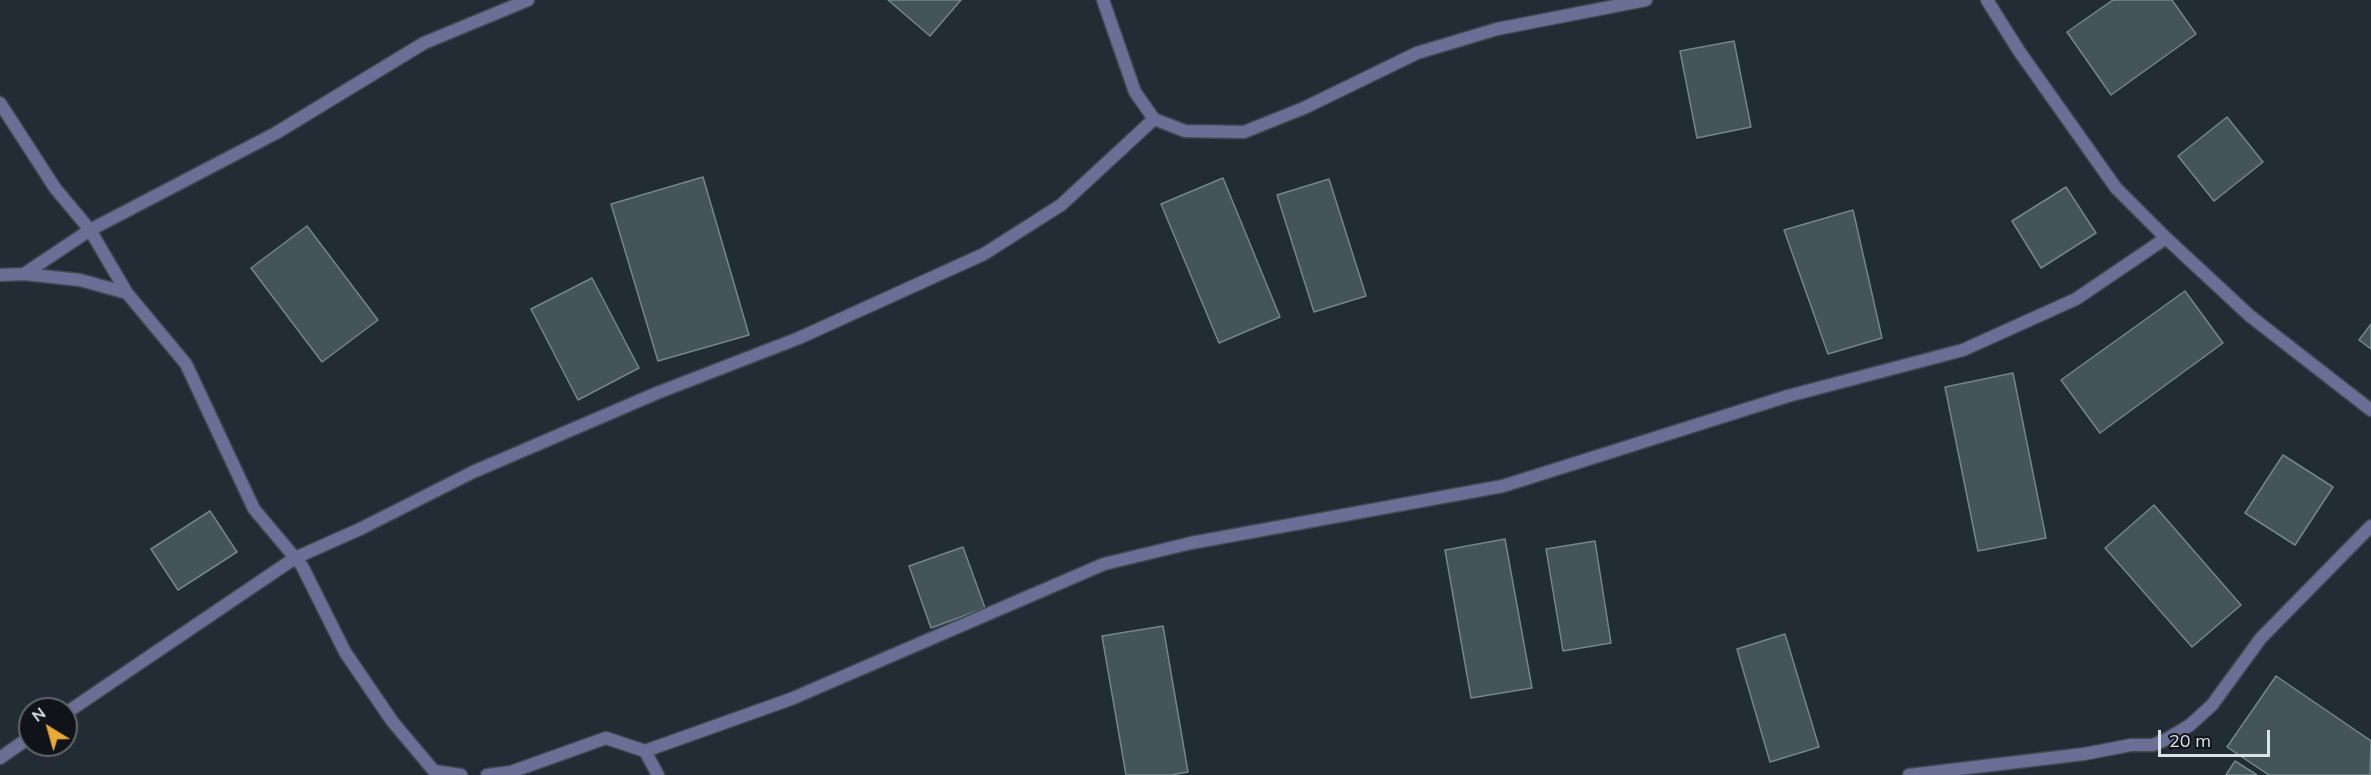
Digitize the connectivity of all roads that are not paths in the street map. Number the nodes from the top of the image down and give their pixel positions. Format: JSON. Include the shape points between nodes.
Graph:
{"nodes":[{"id":1,"x":528,"y":0,"type":"edge"},
{"id":2,"x":1103,"y":0,"type":"edge"},
{"id":3,"x":1646,"y":0,"type":"edge"},
{"id":4,"x":1987,"y":0,"type":"edge"},
{"id":5,"x":0,"y":103,"type":"edge"},
{"id":6,"x":1154,"y":119,"type":"junction"},
{"id":7,"x":90,"y":230,"type":"junction"},
{"id":8,"x":2166,"y":238,"type":"junction"},
{"id":9,"x":24,"y":274,"type":"junction"},
{"id":10,"x":0,"y":275,"type":"edge"},
{"id":11,"x":127,"y":293,"type":"junction"},
{"id":12,"x":2371,"y":410,"type":"edge"},
{"id":13,"x":2371,"y":526,"type":"edge"},
{"id":14,"x":295,"y":558,"type":"junction"},
{"id":15,"x":78,"y":705,"type":"edge"},
{"id":16,"x":18,"y":745,"type":"edge"},
{"id":17,"x":645,"y":751,"type":"junction"},
{"id":18,"x":0,"y":758,"type":"edge"},
{"id":19,"x":431,"y":773,"type":"edge"},
{"id":20,"x":461,"y":775,"type":"edge"},
{"id":21,"x":487,"y":775,"type":"edge"},
{"id":22,"x":658,"y":775,"type":"edge"},
{"id":23,"x":1909,"y":775,"type":"edge"}],
"edges":[{"from":1,"to":7,"type":"street","via":[[424,43],[276,133]]},
{"from":2,"to":6,"type":"street","via":[[1136,92]]},
{"from":3,"to":6,"type":"street","via":[[1497,30],[1417,53],[1304,108],[1244,132],[1185,131]]},
{"from":4,"to":8,"type":"street","via":[[2116,188]]},
{"from":5,"to":7,"type":"street","via":[[56,188]]},
{"from":6,"to":14,"type":"street","via":[[1061,205],[984,254],[799,338],[657,393],[473,472]]},
{"from":7,"to":9,"type":"street"},
{"from":7,"to":11,"type":"street"},
{"from":8,"to":12,"type":"street","via":[[2250,316]]},
{"from":8,"to":17,"type":"street","via":[[2076,299],[1963,350],[1788,396],[1503,486],[1191,543],[1104,564],[791,699]]},
{"from":9,"to":10,"type":"street"},
{"from":9,"to":11,"type":"street","via":[[80,280]]},
{"from":11,"to":14,"type":"street","via":[[186,364],[254,509]]},
{"from":13,"to":23,"type":"street","via":[[2261,639],[2212,705],[2167,739],[2153,746],[2131,745]]},
{"from":14,"to":15,"type":"street"},
{"from":14,"to":19,"type":"street","via":[[345,652]]},
{"from":16,"to":18,"type":"street"},
{"from":17,"to":21,"type":"street","via":[[606,738],[511,772]]},
{"from":17,"to":22,"type":"street"},
{"from":19,"to":20,"type":"street"}]}
